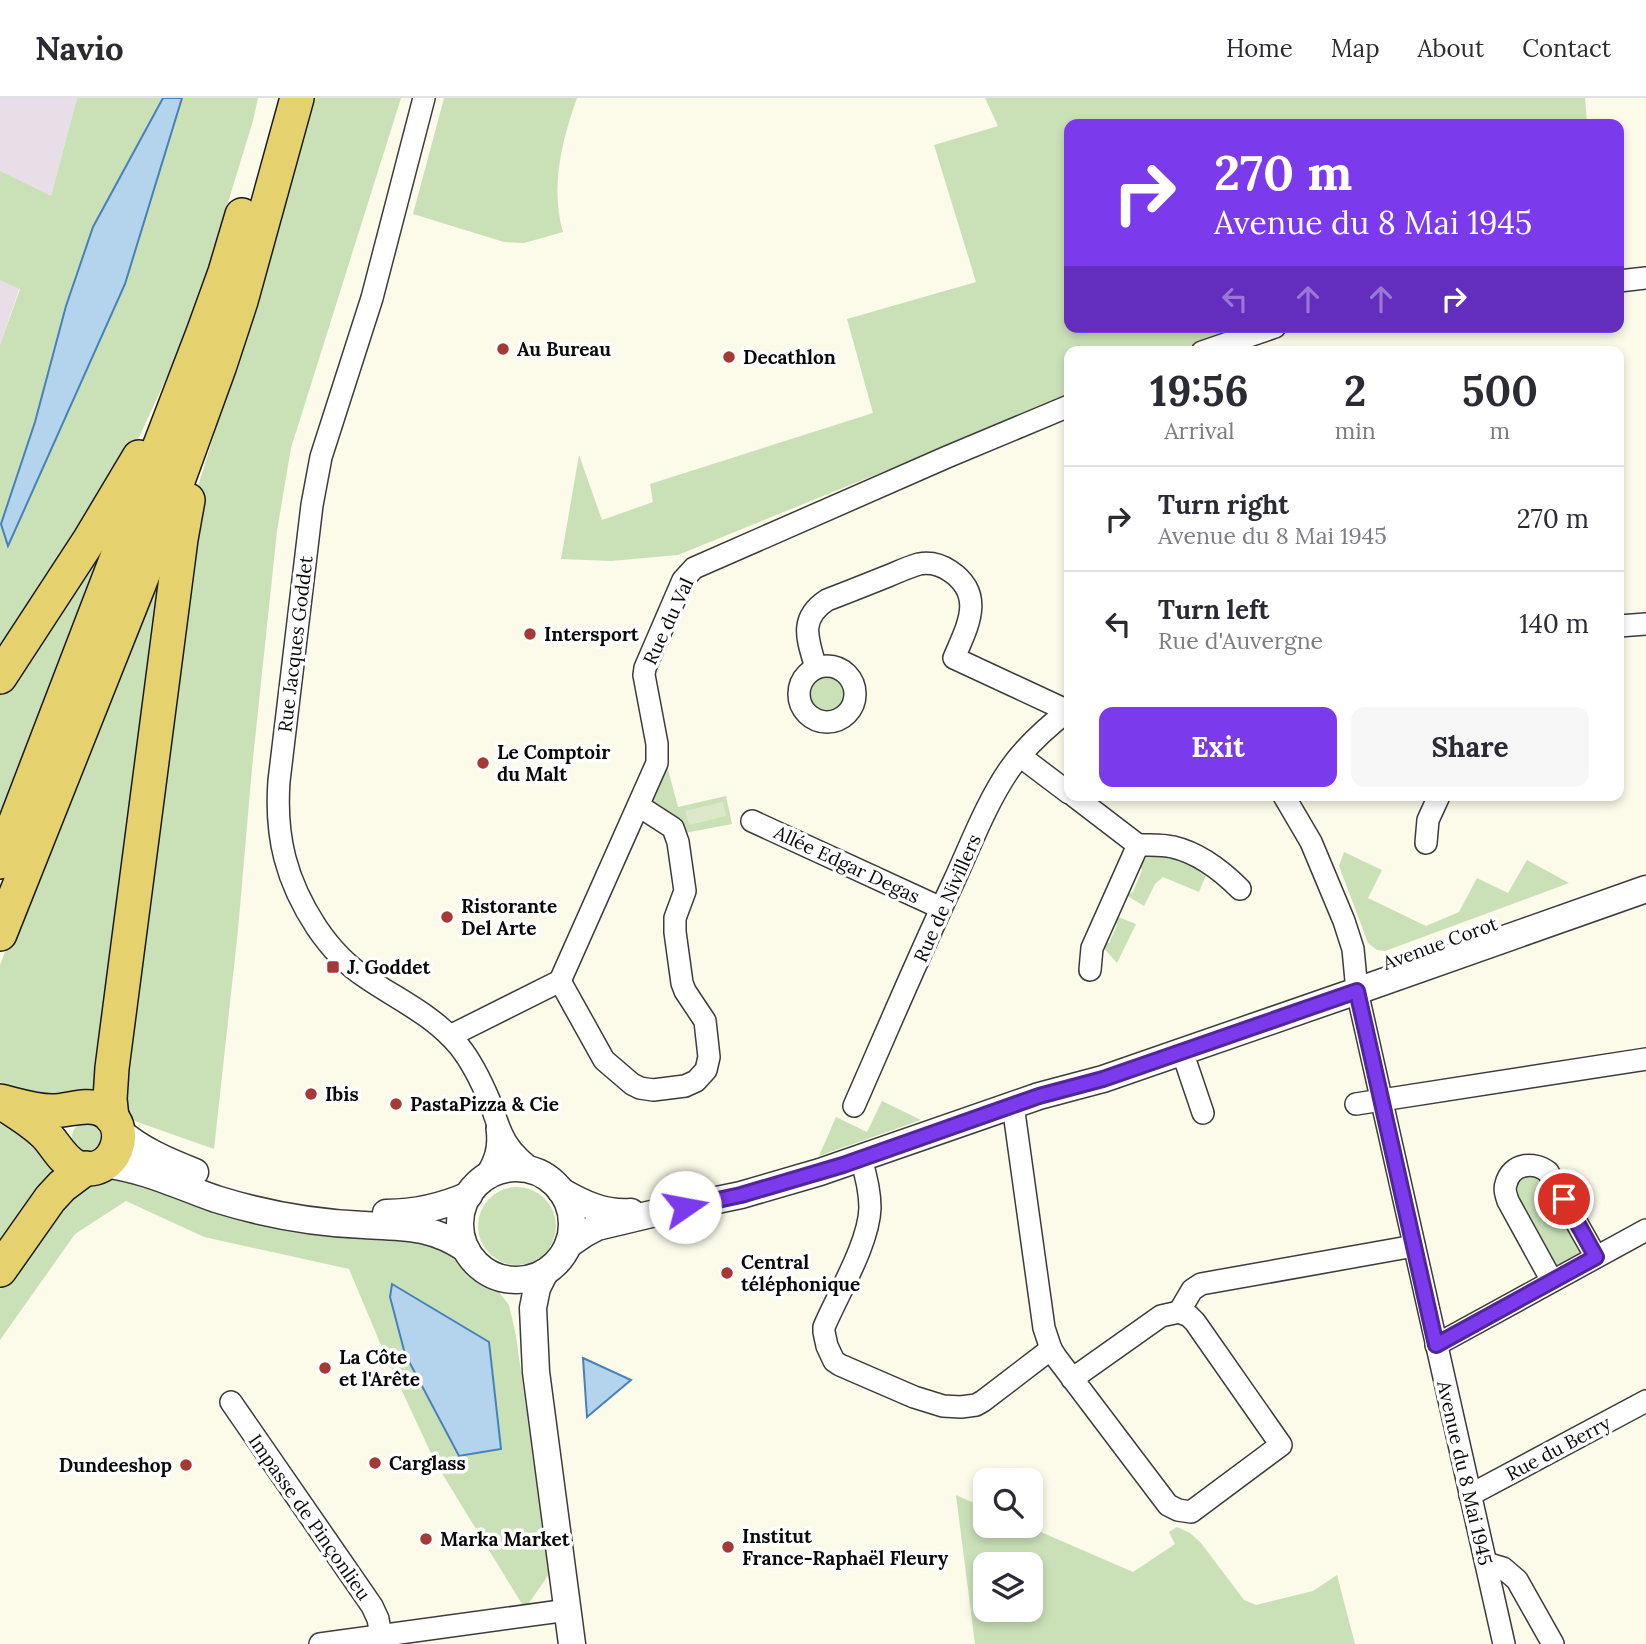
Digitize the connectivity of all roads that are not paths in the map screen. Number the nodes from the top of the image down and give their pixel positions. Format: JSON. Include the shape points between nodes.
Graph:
{"nodes":[{"id":1,"x":273,"y":98,"type":"edge"},
{"id":2,"x":297,"y":98,"type":"edge"},
{"id":3,"x":424,"y":98,"type":"edge"},
{"id":4,"x":1646,"y":278,"type":"edge"},
{"id":5,"x":1624,"y":280,"type":"edge"},
{"id":6,"x":217,"y":332,"type":"junction"},
{"id":7,"x":1257,"y":333,"type":"edge"},
{"id":8,"x":1220,"y":346,"type":"edge"},
{"id":9,"x":1064,"y":414,"type":"edge"},
{"id":10,"x":1646,"y":624,"type":"edge"},
{"id":11,"x":1624,"y":626,"type":"edge"},
{"id":12,"x":816,"y":668,"type":"dead end"},
{"id":13,"x":0,"y":677,"type":"edge"},
{"id":14,"x":1064,"y":708,"type":"edge"},
{"id":15,"x":1064,"y":713,"type":"edge"},
{"id":16,"x":1020,"y":756,"type":"junction"},
{"id":17,"x":1064,"y":789,"type":"edge"},
{"id":18,"x":1081,"y":801,"type":"edge"},
{"id":19,"x":1287,"y":801,"type":"edge"},
{"id":20,"x":1437,"y":801,"type":"edge"},
{"id":21,"x":639,"y":806,"type":"junction"},
{"id":22,"x":752,"y":821,"type":"dead end"},
{"id":23,"x":1426,"y":843,"type":"dead end"},
{"id":24,"x":1138,"y":845,"type":"junction"},
{"id":25,"x":0,"y":862,"type":"edge"},
{"id":26,"x":1646,"y":870,"type":"edge"},
{"id":27,"x":1240,"y":889,"type":"dead end"},
{"id":28,"x":1646,"y":889,"type":"edge"},
{"id":29,"x":941,"y":908,"type":"junction"},
{"id":30,"x":0,"y":934,"type":"edge"},
{"id":31,"x":1090,"y":970,"type":"dead end"},
{"id":32,"x":560,"y":981,"type":"junction"},
{"id":33,"x":1356,"y":983,"type":"junction"},
{"id":34,"x":450,"y":1036,"type":"junction"},
{"id":35,"x":1182,"y":1051,"type":"junction"},
{"id":36,"x":1646,"y":1059,"type":"edge"},
{"id":37,"x":1039,"y":1096,"type":"junction"},
{"id":38,"x":1381,"y":1099,"type":"junction"},
{"id":39,"x":0,"y":1101,"type":"edge"},
{"id":40,"x":1356,"y":1104,"type":"dead end"},
{"id":41,"x":1013,"y":1105,"type":"junction"},
{"id":42,"x":854,"y":1106,"type":"dead end"},
{"id":43,"x":74,"y":1109,"type":"junction"},
{"id":44,"x":1203,"y":1113,"type":"dead end"},
{"id":45,"x":496,"y":1119,"type":"junction"},
{"id":46,"x":115,"y":1124,"type":"junction"},
{"id":47,"x":59,"y":1149,"type":"junction"},
{"id":48,"x":861,"y":1159,"type":"junction"},
{"id":49,"x":95,"y":1166,"type":"junction"},
{"id":50,"x":535,"y":1172,"type":"junction"},
{"id":51,"x":477,"y":1187,"type":"junction"},
{"id":52,"x":561,"y":1191,"type":"junction"},
{"id":53,"x":664,"y":1211,"type":"junction"},
{"id":54,"x":1646,"y":1230,"type":"edge"},
{"id":55,"x":568,"y":1245,"type":"junction"},
{"id":56,"x":1414,"y":1246,"type":"junction"},
{"id":57,"x":466,"y":1249,"type":"junction"},
{"id":58,"x":1596,"y":1257,"type":"junction"},
{"id":59,"x":0,"y":1270,"type":"edge"},
{"id":60,"x":545,"y":1272,"type":"junction"},
{"id":61,"x":490,"y":1274,"type":"junction"},
{"id":62,"x":1552,"y":1281,"type":"junction"},
{"id":63,"x":1179,"y":1311,"type":"junction"},
{"id":64,"x":1436,"y":1345,"type":"junction"},
{"id":65,"x":1051,"y":1349,"type":"junction"},
{"id":66,"x":536,"y":1372,"type":"junction"},
{"id":67,"x":1072,"y":1379,"type":"junction"},
{"id":68,"x":1646,"y":1401,"type":"edge"},
{"id":69,"x":231,"y":1402,"type":"dead end"},
{"id":70,"x":1471,"y":1495,"type":"junction"},
{"id":71,"x":1486,"y":1563,"type":"junction"},
{"id":72,"x":568,"y":1610,"type":"junction"},
{"id":73,"x":381,"y":1636,"type":"junction"},
{"id":74,"x":320,"y":1644,"type":"edge"},
{"id":75,"x":572,"y":1644,"type":"edge"},
{"id":76,"x":1504,"y":1644,"type":"edge"},
{"id":77,"x":1553,"y":1644,"type":"edge"}],
"edges":[{"from":1,"to":6,"type":"main road","via":[[235,241]]},
{"from":2,"to":6,"type":"main road","via":[[267,210]]},
{"from":3,"to":34,"type":"street","name":"Rue Jacques Goddet","via":[[372,298],[317,472],[278,813],[291,880],[329,944],[357,972],[424,1013]]},
{"from":4,"to":5,"type":"street"},
{"from":6,"to":13,"type":"main road"},
{"from":6,"to":25,"type":"main road"},
{"from":6,"to":30,"type":"main road","via":[[154,547]]},
{"from":6,"to":46,"type":"main road","via":[[222,380],[181,538],[112,1068],[110,1099]]},
{"from":7,"to":8,"type":"street"},
{"from":9,"to":21,"type":"street","name":"Rue du Val","via":[[947,457],[694,568],[683,580],[645,668],[658,754]]},
{"from":10,"to":11,"type":"street"},
{"from":12,"to":14,"type":"street","via":[[807,631],[810,617],[822,604],[918,565],[934,564],[957,576],[971,598],[971,616],[954,658]]},
{"from":15,"to":16,"type":"street","name":"Rue de Nivillers"},
{"from":16,"to":17,"type":"street"},
{"from":16,"to":29,"type":"street","name":"Rue de Nivillers","via":[[990,803]]},
{"from":18,"to":24,"type":"street"},
{"from":19,"to":33,"type":"street","name":"Avenue du 8 Mai 1945","via":[[1311,842],[1351,939]]},
{"from":20,"to":23,"type":"street","via":[[1428,820]]},
{"from":21,"to":32,"type":"street","name":"Rue du Val"},
{"from":21,"to":32,"type":"street","via":[[673,828],[678,842],[685,891],[674,928],[682,983],[705,1021],[706,1070],[685,1086],[653,1090],[632,1084],[604,1060]]},
{"from":22,"to":29,"type":"street","name":"Allée Edgar Degas"},
{"from":24,"to":27,"type":"street","via":[[1181,849],[1213,864]]},
{"from":24,"to":31,"type":"street","via":[[1092,948]]},
{"from":26,"to":33,"type":"street","name":"Avenue Corot"},
{"from":28,"to":33,"type":"street","name":"Avenue Corot"},
{"from":29,"to":42,"type":"street","name":"Rue de Nivillers"},
{"from":32,"to":34,"type":"street"},
{"from":33,"to":35,"type":"street","name":"Avenue Corot"},
{"from":33,"to":37,"type":"street","name":"Avenue Corot","via":[[1097,1069]]},
{"from":33,"to":38,"type":"street","name":"Avenue du 8 Mai 1945"},
{"from":34,"to":45,"type":"street","name":"Rue Jacques Goddet","via":[[472,1066]]},
{"from":35,"to":37,"type":"street","name":"Avenue Corot"},
{"from":35,"to":44,"type":"street"},
{"from":36,"to":38,"type":"street"},
{"from":37,"to":41,"type":"street","name":"Avenue Corot"},
{"from":38,"to":40,"type":"street"},
{"from":38,"to":56,"type":"street","name":"Avenue du 8 Mai 1945"},
{"from":39,"to":43,"type":"main road","via":[[36,1110]]},
{"from":39,"to":47,"type":"main road","via":[[38,1127]]},
{"from":41,"to":48,"type":"street","name":"Avenue Corot"},
{"from":41,"to":65,"type":"street","via":[[1044,1328]]},
{"from":43,"to":46,"type":"main road","via":[[97,1108]]},
{"from":43,"to":47,"type":"main road","via":[[59,1126]]},
{"from":45,"to":50,"type":"street","name":"Rue Jacques Goddet","via":[[505,1141]]},
{"from":45,"to":51,"type":"street","name":"Rue Jacques Goddet","via":[[498,1150]]},
{"from":46,"to":49,"type":"main road","via":[[116,1151]]},
{"from":46,"to":51,"type":"street","via":[[147,1151],[192,1171],[307,1204],[402,1213],[439,1207]]},
{"from":47,"to":49,"type":"main road","via":[[71,1164]]},
{"from":48,"to":53,"type":"street","name":"Avenue Corot","via":[[741,1195]]},
{"from":48,"to":65,"type":"street","via":[[869,1188],[869,1221],[824,1327],[834,1361],[914,1397],[943,1406],[968,1407],[983,1401]]},
{"from":49,"to":57,"type":"street","via":[[142,1171],[247,1208],[330,1223],[418,1228]]},
{"from":49,"to":59,"type":"main road","via":[[50,1199]]},
{"from":50,"to":51,"type":"street","via":[[496,1172]]},
{"from":50,"to":52,"type":"street"},
{"from":51,"to":57,"type":"street","via":[[462,1212]]},
{"from":52,"to":53,"type":"street","name":"Avenue Corot","via":[[603,1211]]},
{"from":52,"to":55,"type":"street","via":[[572,1220]]},
{"from":53,"to":55,"type":"street","name":"Avenue Corot","via":[[597,1227]]},
{"from":54,"to":58,"type":"street"},
{"from":55,"to":60,"type":"street","via":[[559,1261]]},
{"from":56,"to":63,"type":"street","via":[[1201,1284]]},
{"from":56,"to":64,"type":"street","name":"Avenue du 8 Mai 1945"},
{"from":57,"to":61,"type":"street"},
{"from":58,"to":62,"type":"street"},
{"from":58,"to":62,"type":"street","via":[[1548,1172],[1534,1165],[1517,1168],[1506,1182],[1508,1201]]},
{"from":60,"to":61,"type":"street","via":[[518,1280]]},
{"from":60,"to":66,"type":"street","via":[[533,1308]]},
{"from":61,"to":66,"type":"street","via":[[519,1313]]},
{"from":62,"to":64,"type":"street"},
{"from":63,"to":67,"type":"street","via":[[1161,1316]]},
{"from":63,"to":67,"type":"street","via":[[1195,1322],[1281,1445],[1191,1512],[1168,1504]]},
{"from":64,"to":70,"type":"street","name":"Avenue du 8 Mai 1945"},
{"from":65,"to":67,"type":"street"},
{"from":66,"to":72,"type":"street"},
{"from":68,"to":70,"type":"street","name":"Rue du Berry"},
{"from":69,"to":73,"type":"street","name":"Impasse de Pinçonlieu","via":[[372,1606]]},
{"from":70,"to":71,"type":"street","name":"Avenue du 8 Mai 1945"},
{"from":71,"to":76,"type":"street","name":"Avenue du 8 Mai 1945"},
{"from":71,"to":77,"type":"street","via":[[1503,1568],[1517,1580]]},
{"from":72,"to":73,"type":"street"},
{"from":72,"to":75,"type":"street"},
{"from":73,"to":74,"type":"street"}]}
